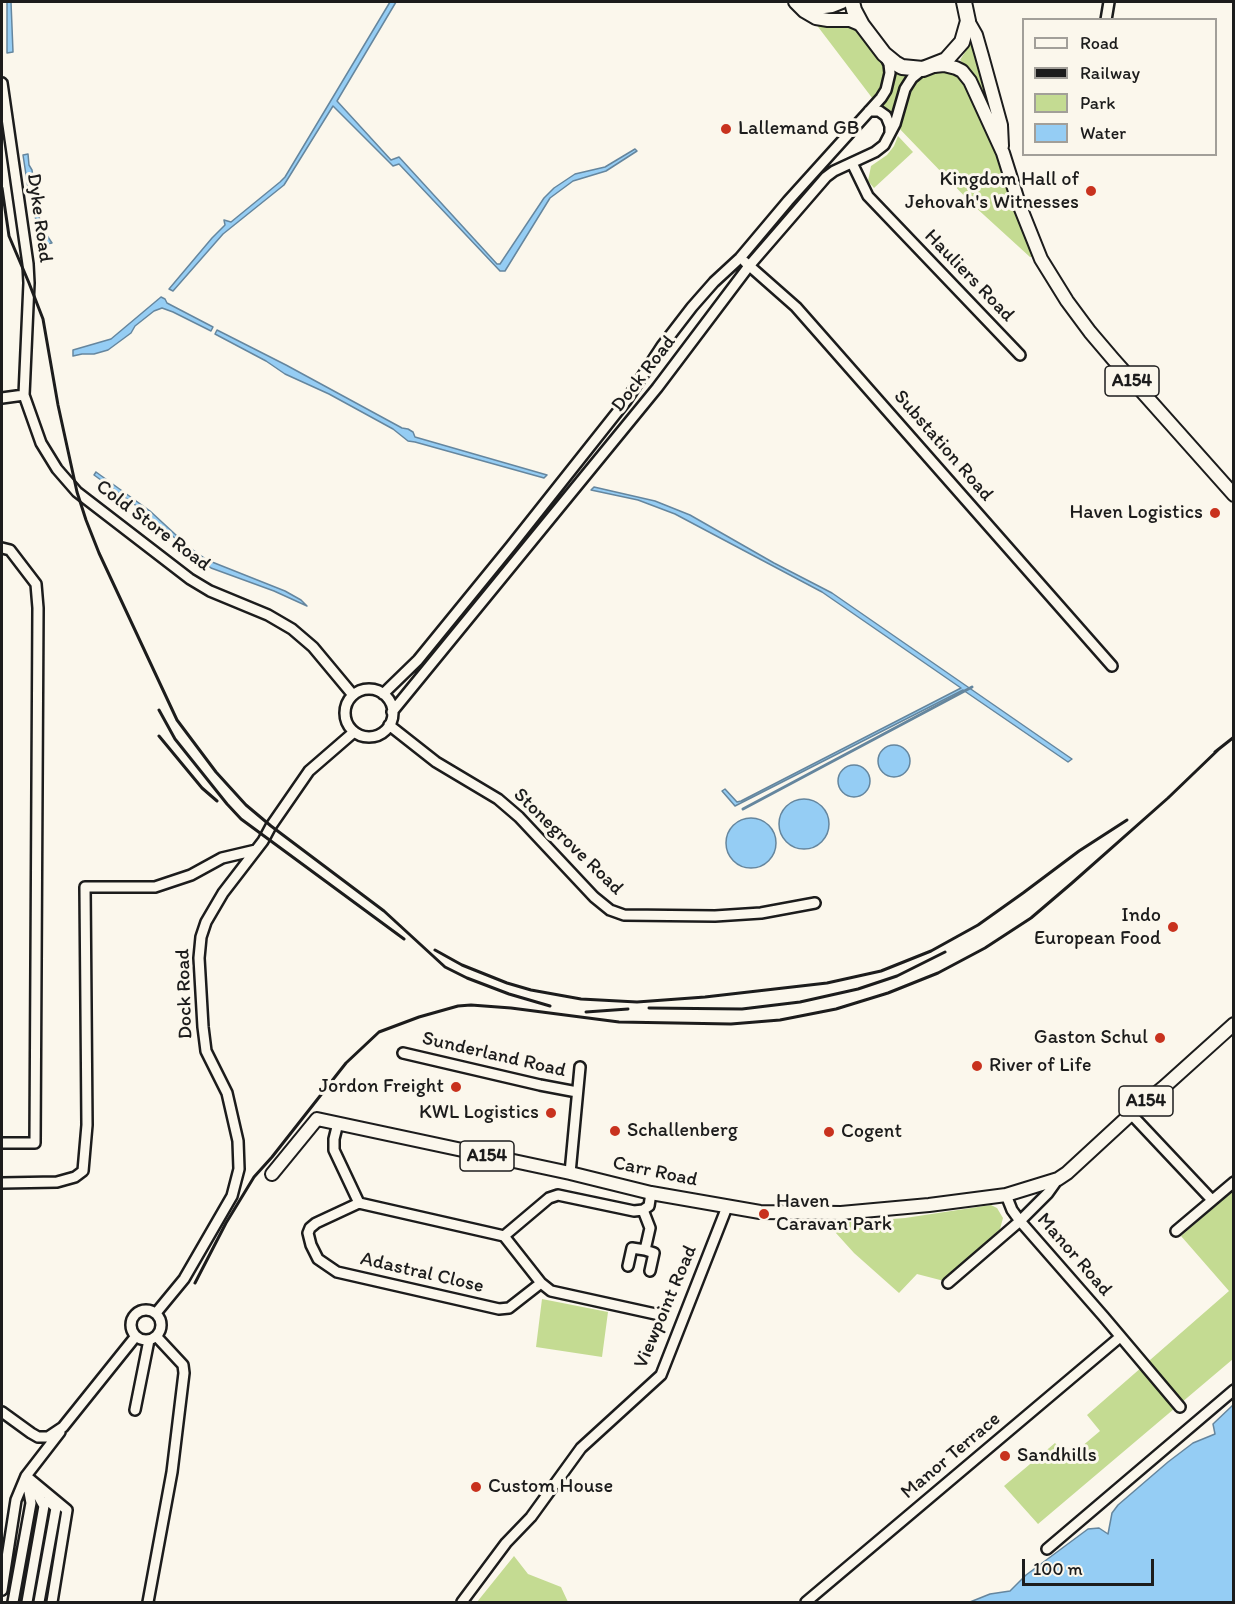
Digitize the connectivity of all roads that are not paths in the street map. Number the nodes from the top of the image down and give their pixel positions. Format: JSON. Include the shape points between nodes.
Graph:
{"nodes":[{"id":1,"x":795,"y":2,"type":"edge"},
{"id":2,"x":810,"y":2,"type":"edge"},
{"id":3,"x":842,"y":2,"type":"edge"},
{"id":4,"x":852,"y":2,"type":"edge"},
{"id":5,"x":964,"y":2,"type":"edge"},
{"id":6,"x":1109,"y":2,"type":"edge"},
{"id":7,"x":1106,"y":18,"type":"edge"},
{"id":8,"x":968,"y":21,"type":"junction"},
{"id":9,"x":861,"y":25,"type":"junction"},
{"id":10,"x":884,"y":54,"type":"junction"},
{"id":11,"x":927,"y":68,"type":"junction"},
{"id":12,"x":2,"y":83,"type":"edge"},
{"id":13,"x":869,"y":111,"type":"junction"},
{"id":14,"x":890,"y":135,"type":"junction"},
{"id":15,"x":838,"y":145,"type":"junction"},
{"id":16,"x":1003,"y":153,"type":"junction"},
{"id":17,"x":850,"y":164,"type":"junction"},
{"id":18,"x":740,"y":258,"type":"junction"},
{"id":19,"x":749,"y":266,"type":"junction"},
{"id":20,"x":1020,"y":355,"type":"dead end"},
{"id":21,"x":24,"y":395,"type":"junction"},
{"id":22,"x":2,"y":398,"type":"edge"},
{"id":23,"x":1233,"y":495,"type":"edge"},
{"id":24,"x":2,"y":548,"type":"edge"},
{"id":25,"x":1112,"y":666,"type":"dead end"},
{"id":26,"x":353,"y":694,"type":"junction"},
{"id":27,"x":383,"y":694,"type":"junction"},
{"id":28,"x":392,"y":712,"type":"junction"},
{"id":29,"x":389,"y":725,"type":"junction"},
{"id":30,"x":354,"y":732,"type":"junction"},
{"id":31,"x":256,"y":850,"type":"junction"},
{"id":32,"x":815,"y":903,"type":"dead end"},
{"id":33,"x":1233,"y":1024,"type":"edge"},
{"id":34,"x":403,"y":1053,"type":"dead end"},
{"id":35,"x":580,"y":1067,"type":"dead end"},
{"id":36,"x":578,"y":1092,"type":"junction"},
{"id":37,"x":1131,"y":1114,"type":"junction"},
{"id":38,"x":338,"y":1123,"type":"junction"},
{"id":39,"x":2,"y":1143,"type":"edge"},
{"id":40,"x":570,"y":1173,"type":"junction"},
{"id":41,"x":272,"y":1174,"type":"dead end"},
{"id":42,"x":1058,"y":1179,"type":"junction"},
{"id":43,"x":1233,"y":1182,"type":"edge"},
{"id":44,"x":2,"y":1183,"type":"edge"},
{"id":45,"x":651,"y":1193,"type":"junction"},
{"id":46,"x":1006,"y":1195,"type":"junction"},
{"id":47,"x":1212,"y":1200,"type":"junction"},
{"id":48,"x":360,"y":1203,"type":"junction"},
{"id":49,"x":727,"y":1207,"type":"junction"},
{"id":50,"x":643,"y":1210,"type":"junction"},
{"id":51,"x":1020,"y":1221,"type":"junction"},
{"id":52,"x":1176,"y":1231,"type":"dead end"},
{"id":53,"x":504,"y":1236,"type":"junction"},
{"id":54,"x":645,"y":1250,"type":"junction"},
{"id":55,"x":628,"y":1266,"type":"dead end"},
{"id":56,"x":650,"y":1271,"type":"dead end"},
{"id":57,"x":542,"y":1283,"type":"junction"},
{"id":58,"x":948,"y":1283,"type":"dead end"},
{"id":59,"x":156,"y":1313,"type":"junction"},
{"id":60,"x":660,"y":1315,"type":"dead end"},
{"id":61,"x":136,"y":1336,"type":"junction"},
{"id":62,"x":1120,"y":1337,"type":"junction"},
{"id":63,"x":152,"y":1338,"type":"junction"},
{"id":64,"x":1233,"y":1390,"type":"edge"},
{"id":65,"x":1180,"y":1407,"type":"dead end"},
{"id":66,"x":135,"y":1410,"type":"dead end"},
{"id":67,"x":2,"y":1412,"type":"edge"},
{"id":68,"x":63,"y":1427,"type":"junction"},
{"id":69,"x":26,"y":1476,"type":"junction"},
{"id":70,"x":1047,"y":1549,"type":"dead end"},
{"id":71,"x":2,"y":1586,"type":"edge"},
{"id":72,"x":2,"y":1590,"type":"edge"},
{"id":73,"x":13,"y":1602,"type":"edge"},
{"id":74,"x":24,"y":1602,"type":"edge"},
{"id":75,"x":39,"y":1602,"type":"edge"},
{"id":76,"x":52,"y":1602,"type":"edge"},
{"id":77,"x":148,"y":1602,"type":"edge"},
{"id":78,"x":462,"y":1602,"type":"edge"},
{"id":79,"x":806,"y":1602,"type":"edge"}],
"edges":[{"from":1,"to":9,"type":"main road","via":[[816,18],[850,20]]},
{"from":2,"to":3,"type":"main road","via":[[820,7]]},
{"from":4,"to":9,"type":"highway"},
{"from":5,"to":8,"type":"highway"},
{"from":6,"to":7,"type":"street"},
{"from":8,"to":11,"type":"highway","via":[[962,42],[946,60]]},
{"from":8,"to":16,"type":"main road","number":"A154","via":[[976,34],[1001,124]]},
{"from":9,"to":10,"type":"highway"},
{"from":10,"to":11,"type":"highway","via":[[902,67]]},
{"from":10,"to":13,"type":"street","name":"Dock Road","via":[[890,73],[886,90]]},
{"from":11,"to":14,"type":"street","name":"Dock Road","via":[[905,88]]},
{"from":11,"to":16,"type":"main road","number":"A154","via":[[950,66],[962,71]]},
{"from":12,"to":21,"type":"street","name":"Dyke Road","via":[[28,264]]},
{"from":13,"to":14,"type":"street","via":[[886,116]]},
{"from":13,"to":15,"type":"street","name":"Dock Road"},
{"from":14,"to":17,"type":"street","name":"Dock Road","via":[[875,152]]},
{"from":15,"to":17,"type":"street","name":"Hauliers Road","via":[[840,161]]},
{"from":15,"to":18,"type":"street","name":"Dock Road"},
{"from":16,"to":23,"type":"main road","number":"A154","via":[[1041,259],[1067,301]]},
{"from":17,"to":19,"type":"street","name":"Dock Road","via":[[826,177]]},
{"from":17,"to":20,"type":"street","name":"Hauliers Road","via":[[868,195]]},
{"from":18,"to":19,"type":"street","name":"Substation Road"},
{"from":18,"to":27,"type":"street","name":"Dock Road","via":[[692,307],[626,401],[532,519],[418,660]]},
{"from":19,"to":25,"type":"street","name":"Substation Road","via":[[796,307]]},
{"from":19,"to":28,"type":"street","name":"Dock Road","via":[[657,388]]},
{"from":21,"to":22,"type":"street"},
{"from":21,"to":26,"type":"street","name":"Cold Store Road","via":[[41,443],[77,492],[190,579],[292,628]]},
{"from":24,"to":39,"type":"street","via":[[10,550],[36,584],[39,608],[35,1143]]},
{"from":26,"to":27,"type":"street","via":[[369,689]]},
{"from":26,"to":30,"type":"street","via":[[345,707],[345,718]]},
{"from":27,"to":28,"type":"street"},
{"from":28,"to":29,"type":"street"},
{"from":29,"to":30,"type":"street","via":[[374,736]]},
{"from":29,"to":32,"type":"street","name":"Stonegrove Road","via":[[436,762],[498,799],[610,910],[624,915],[715,916]]},
{"from":30,"to":31,"type":"street","name":"Dock Road","via":[[309,771]]},
{"from":31,"to":44,"type":"street","via":[[222,858],[191,875],[154,887],[85,886],[87,1125],[83,1171],[57,1182]]},
{"from":31,"to":59,"type":"street","name":"Dock Road","via":[[206,922],[199,958],[206,1051],[228,1093],[239,1169],[232,1196],[184,1279]]},
{"from":33,"to":37,"type":"main road","number":"A154"},
{"from":34,"to":36,"type":"street","name":"Sunderland Road"},
{"from":35,"to":36,"type":"street"},
{"from":36,"to":40,"type":"street"},
{"from":37,"to":42,"type":"main road","number":"A154"},
{"from":37,"to":47,"type":"street"},
{"from":38,"to":40,"type":"main road","name":"Carr Road","number":"A154"},
{"from":38,"to":41,"type":"main road","name":"Carr Road","number":"A154","via":[[316,1119]]},
{"from":38,"to":48,"type":"street","via":[[334,1150]]},
{"from":40,"to":45,"type":"main road","name":"Carr Road","number":"A154"},
{"from":42,"to":46,"type":"main road","name":"Carr Road","number":"A154"},
{"from":42,"to":51,"type":"street"},
{"from":43,"to":47,"type":"street"},
{"from":45,"to":49,"type":"main road","name":"Carr Road","number":"A154"},
{"from":45,"to":50,"type":"street","via":[[649,1206]]},
{"from":46,"to":49,"type":"main road","name":"Carr Road","number":"A154","via":[[841,1213],[760,1212]]},
{"from":46,"to":51,"type":"street","name":"Manor Road"},
{"from":47,"to":52,"type":"street"},
{"from":48,"to":53,"type":"street"},
{"from":48,"to":57,"type":"street","name":"Adastral Close","via":[[316,1223],[308,1233],[318,1259],[337,1272],[499,1309],[509,1308]]},
{"from":49,"to":78,"type":"street","name":"Viewpoint Road","via":[[661,1375],[581,1448]]},
{"from":50,"to":53,"type":"street","via":[[558,1195],[549,1198]]},
{"from":50,"to":54,"type":"street","via":[[650,1227]]},
{"from":51,"to":58,"type":"street"},
{"from":51,"to":62,"type":"street","name":"Manor Road"},
{"from":53,"to":57,"type":"street"},
{"from":54,"to":55,"type":"street","via":[[632,1248]]},
{"from":54,"to":56,"type":"street","via":[[654,1253]]},
{"from":57,"to":60,"type":"street","via":[[551,1290]]},
{"from":59,"to":61,"type":"street","via":[[136,1313],[131,1323]]},
{"from":59,"to":63,"type":"street","via":[[161,1328]]},
{"from":61,"to":63,"type":"street","via":[[143,1340]]},
{"from":61,"to":68,"type":"street"},
{"from":62,"to":65,"type":"street","name":"Manor Road"},
{"from":62,"to":79,"type":"street","name":"Manor Terrace"},
{"from":63,"to":66,"type":"street"},
{"from":63,"to":77,"type":"street","via":[[183,1365],[184,1373],[172,1472]]},
{"from":64,"to":70,"type":"street"},
{"from":67,"to":68,"type":"street","via":[[38,1437],[48,1437]]},
{"from":68,"to":69,"type":"street"},
{"from":69,"to":71,"type":"street","via":[[16,1500]]},
{"from":69,"to":73,"type":"street","via":[[31,1503]]},
{"from":69,"to":74,"type":"street","via":[[39,1504]]},
{"from":69,"to":75,"type":"street","via":[[56,1508]]},
{"from":69,"to":76,"type":"street","via":[[67,1510]]},
{"from":71,"to":72,"type":"street"}]}
